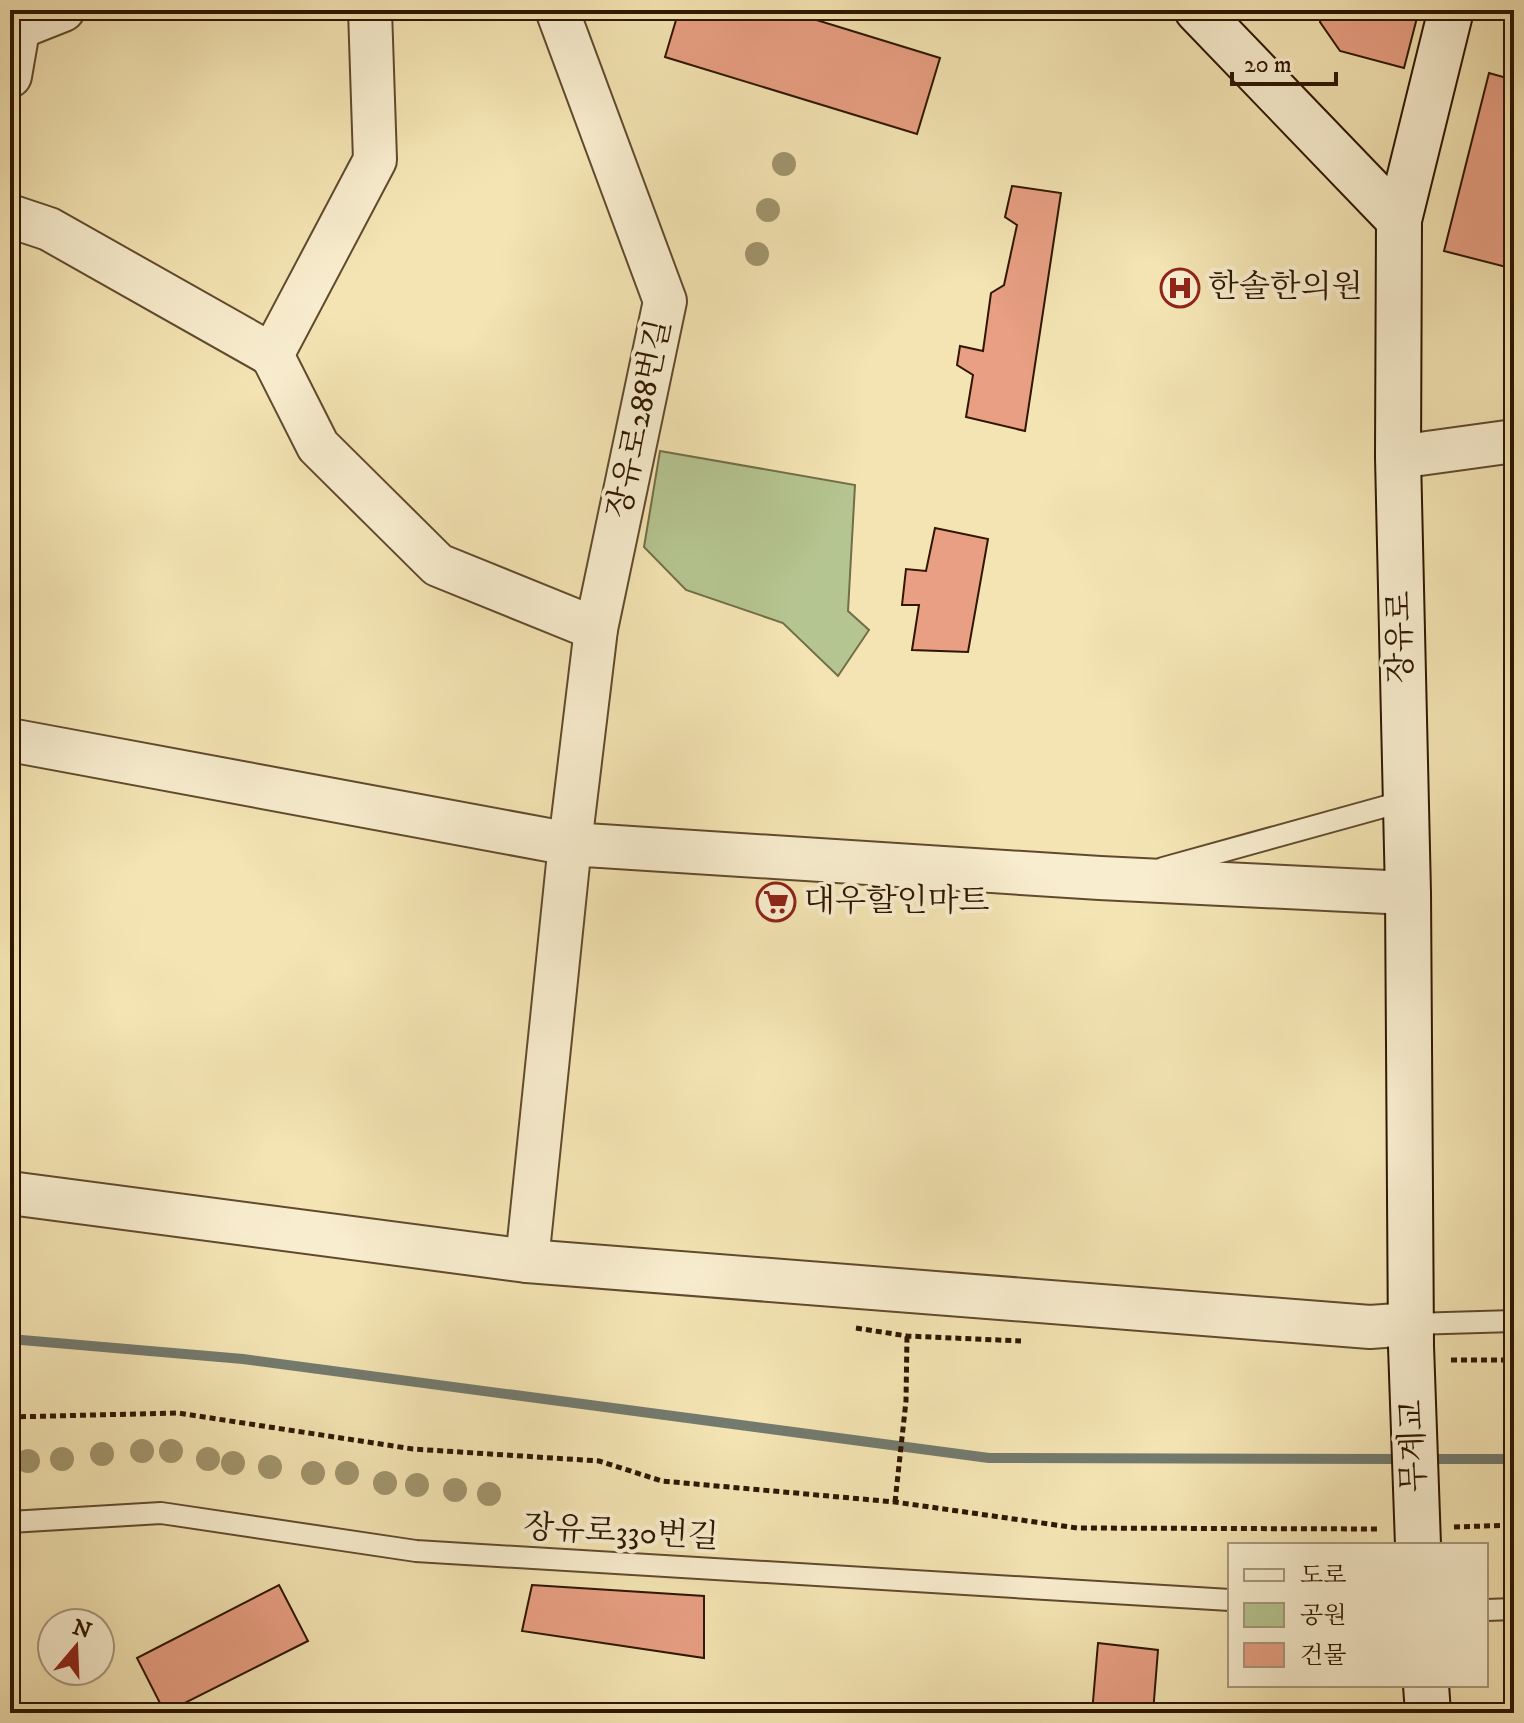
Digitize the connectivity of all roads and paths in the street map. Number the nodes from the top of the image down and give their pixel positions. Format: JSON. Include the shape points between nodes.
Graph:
{"nodes":[{"id":1,"x":63,"y":10,"type":"edge"},
{"id":2,"x":370,"y":10,"type":"edge"},
{"id":3,"x":557,"y":10,"type":"edge"},
{"id":4,"x":1197,"y":10,"type":"edge"},
{"id":5,"x":1451,"y":10,"type":"edge"},
{"id":6,"x":14,"y":31,"type":"edge"},
{"id":7,"x":10,"y":76,"type":"edge"},
{"id":8,"x":10,"y":216,"type":"edge"},
{"id":9,"x":1399,"y":220,"type":"junction"},
{"id":10,"x":272,"y":355,"type":"junction"},
{"id":11,"x":1514,"y":441,"type":"edge"},
{"id":12,"x":1398,"y":457,"type":"junction"},
{"id":13,"x":596,"y":629,"type":"junction"},
{"id":14,"x":10,"y":740,"type":"edge"},
{"id":15,"x":1405,"y":801,"type":"junction"},
{"id":16,"x":570,"y":844,"type":"junction"},
{"id":17,"x":1121,"y":879,"type":"junction"},
{"id":18,"x":1408,"y":893,"type":"junction"},
{"id":19,"x":10,"y":1193,"type":"edge"},
{"id":20,"x":527,"y":1261,"type":"junction"},
{"id":21,"x":1514,"y":1321,"type":"edge"},
{"id":22,"x":1412,"y":1335,"type":"junction"},
{"id":23,"x":907,"y":1336,"type":"dead end"},
{"id":24,"x":10,"y":1417,"type":"edge"},
{"id":25,"x":895,"y":1502,"type":"junction"},
{"id":26,"x":10,"y":1522,"type":"edge"},
{"id":27,"x":1514,"y":1525,"type":"edge"},
{"id":28,"x":1416,"y":1533,"type":"edge"},
{"id":29,"x":1228,"y":1600,"type":"edge"},
{"id":30,"x":1514,"y":1609,"type":"edge"},
{"id":31,"x":1488,"y":1610,"type":"edge"},
{"id":32,"x":1426,"y":1687,"type":"edge"},
{"id":33,"x":1428,"y":1713,"type":"edge"}],
"edges":[{"from":1,"to":6,"type":"street"},
{"from":2,"to":10,"type":"street","via":[[375,160]]},
{"from":3,"to":13,"type":"street","name":"장유로288번길","via":[[665,301]]},
{"from":4,"to":9,"type":"main road"},
{"from":5,"to":9,"type":"main road","name":"장유로"},
{"from":6,"to":7,"type":"street"},
{"from":8,"to":10,"type":"street","via":[[49,229]]},
{"from":9,"to":12,"type":"main road","name":"장유로"},
{"from":10,"to":13,"type":"street","via":[[318,446],[438,565]]},
{"from":11,"to":12,"type":"street"},
{"from":12,"to":15,"type":"main road","name":"장유로"},
{"from":13,"to":16,"type":"street","name":"장유로288번길"},
{"from":14,"to":16,"type":"street"},
{"from":15,"to":17,"type":"lane"},
{"from":15,"to":18,"type":"main road","name":"장유로"},
{"from":16,"to":17,"type":"street"},
{"from":16,"to":20,"type":"street","name":"장유로288번길"},
{"from":17,"to":18,"type":"street"},
{"from":18,"to":22,"type":"main road","name":"장유로"},
{"from":19,"to":20,"type":"street"},
{"from":20,"to":22,"type":"street","via":[[1370,1327]]},
{"from":21,"to":22,"type":"lane"},
{"from":22,"to":28,"type":"main road","name":"무계교","bridge":true},
{"from":23,"to":25,"type":"path"},
{"from":24,"to":25,"type":"path","via":[[178,1413],[413,1449],[599,1461],[662,1481]]},
{"from":25,"to":28,"type":"path","via":[[1077,1528]]},
{"from":26,"to":29,"type":"lane","name":"장유로330번길","via":[[161,1513],[416,1551]]},
{"from":27,"to":28,"type":"path"},
{"from":30,"to":31,"type":"lane"},
{"from":32,"to":33,"type":"main road"}]}
